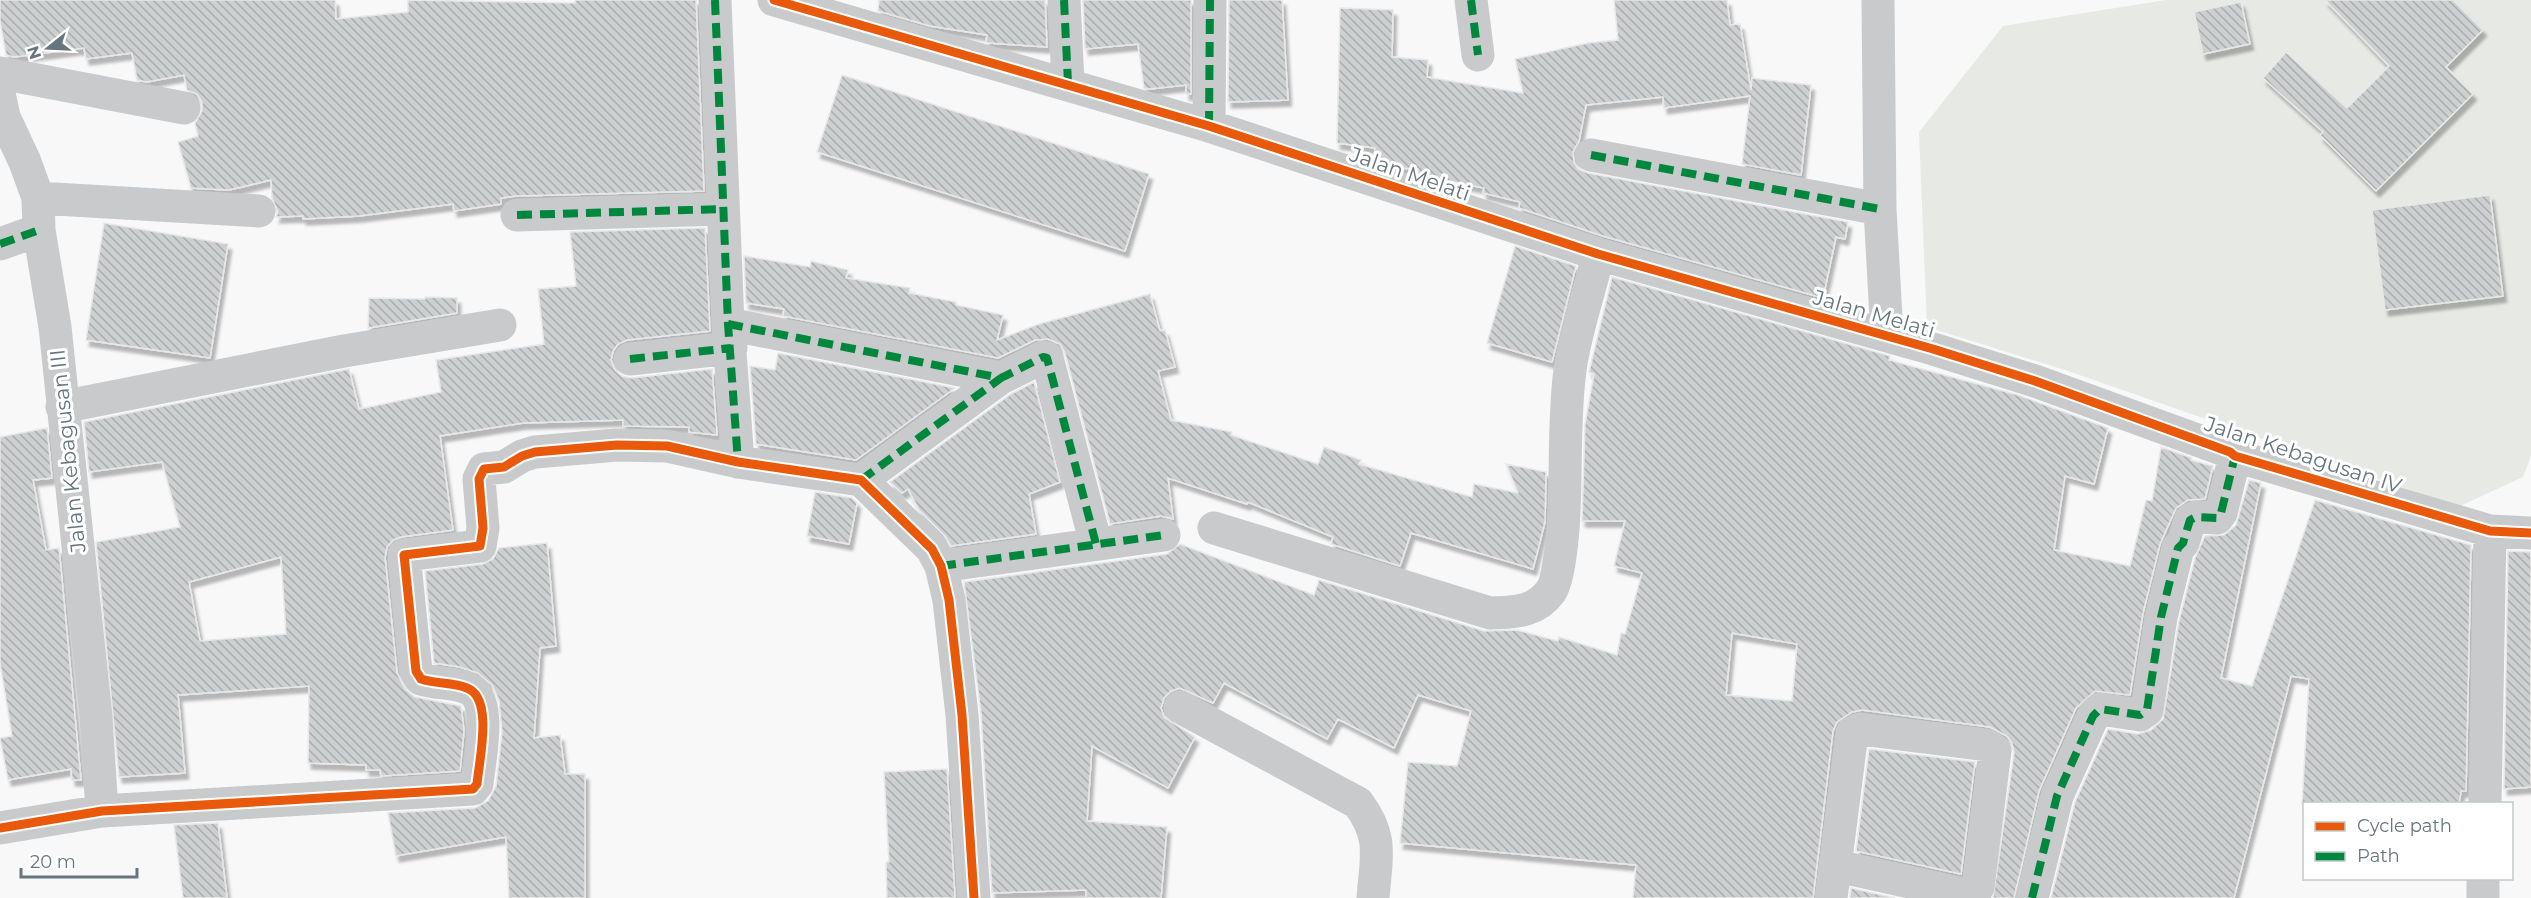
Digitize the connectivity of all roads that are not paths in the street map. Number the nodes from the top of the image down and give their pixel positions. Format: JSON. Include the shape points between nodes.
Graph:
{"nodes":[{"id":1,"x":715,"y":0,"type":"edge"},
{"id":2,"x":774,"y":0,"type":"edge"},
{"id":3,"x":1064,"y":0,"type":"edge"},
{"id":4,"x":1210,"y":0,"type":"edge"},
{"id":5,"x":1471,"y":0,"type":"edge"},
{"id":6,"x":1878,"y":0,"type":"edge"},
{"id":7,"x":1478,"y":55,"type":"dead end"},
{"id":8,"x":0,"y":73,"type":"edge"},
{"id":9,"x":1068,"y":83,"type":"junction"},
{"id":10,"x":0,"y":98,"type":"edge"},
{"id":11,"x":184,"y":108,"type":"dead end"},
{"id":12,"x":1209,"y":126,"type":"junction"},
{"id":13,"x":1591,"y":154,"type":"dead end"},
{"id":14,"x":723,"y":209,"type":"junction"},
{"id":15,"x":1880,"y":209,"type":"junction"},
{"id":16,"x":259,"y":212,"type":"dead end"},
{"id":17,"x":38,"y":214,"type":"junction"},
{"id":18,"x":517,"y":215,"type":"dead end"},
{"id":19,"x":0,"y":244,"type":"edge"},
{"id":20,"x":1598,"y":254,"type":"junction"},
{"id":21,"x":500,"y":325,"type":"dead end"},
{"id":22,"x":730,"y":336,"type":"junction"},
{"id":23,"x":1887,"y":336,"type":"junction"},
{"id":24,"x":630,"y":359,"type":"dead end"},
{"id":25,"x":1001,"y":378,"type":"junction"},
{"id":26,"x":2035,"y":381,"type":"joint"},
{"id":27,"x":62,"y":407,"type":"junction"},
{"id":28,"x":2235,"y":456,"type":"junction"},
{"id":29,"x":738,"y":462,"type":"junction"},
{"id":30,"x":861,"y":480,"type":"junction"},
{"id":31,"x":1214,"y":528,"type":"dead end"},
{"id":32,"x":2490,"y":531,"type":"junction"},
{"id":33,"x":2531,"y":533,"type":"edge"},
{"id":34,"x":1164,"y":535,"type":"dead end"},
{"id":35,"x":1096,"y":544,"type":"junction"},
{"id":36,"x":941,"y":566,"type":"junction"},
{"id":37,"x":1180,"y":707,"type":"dead end"},
{"id":38,"x":2485,"y":802,"type":"edge"},
{"id":39,"x":102,"y":811,"type":"junction"},
{"id":40,"x":0,"y":828,"type":"edge"},
{"id":41,"x":1837,"y":866,"type":"junction"},
{"id":42,"x":2483,"y":880,"type":"edge"},
{"id":43,"x":974,"y":898,"type":"edge"},
{"id":44,"x":1373,"y":898,"type":"edge"},
{"id":45,"x":1832,"y":898,"type":"edge"},
{"id":46,"x":2032,"y":898,"type":"edge"},
{"id":47,"x":2483,"y":898,"type":"edge"}],
"edges":[{"from":1,"to":14,"type":"street"},
{"from":2,"to":9,"type":"street","name":"Jalan Melati"},
{"from":3,"to":9,"type":"street"},
{"from":4,"to":12,"type":"street"},
{"from":5,"to":7,"type":"street"},
{"from":6,"to":15,"type":"street","name":"Jalan Melati"},
{"from":8,"to":11,"type":"street"},
{"from":9,"to":12,"type":"street","name":"Jalan Melati"},
{"from":10,"to":17,"type":"street","name":"Jalan Kebagusan III","via":[[4,117],[25,162]]},
{"from":12,"to":20,"type":"street","name":"Jalan Melati"},
{"from":13,"to":15,"type":"street"},
{"from":14,"to":18,"type":"street"},
{"from":14,"to":22,"type":"street"},
{"from":15,"to":23,"type":"street","name":"Jalan Melati"},
{"from":16,"to":17,"type":"street"},
{"from":17,"to":19,"type":"street"},
{"from":17,"to":27,"type":"street","name":"Jalan Kebagusan III"},
{"from":20,"to":23,"type":"street","name":"Jalan Melati"},
{"from":20,"to":31,"type":"street","via":[[1570,367],[1562,541],[1553,590],[1539,605],[1519,612],[1490,613]]},
{"from":21,"to":27,"type":"street","via":[[344,351]]},
{"from":22,"to":24,"type":"street"},
{"from":22,"to":25,"type":"street"},
{"from":22,"to":29,"type":"street"},
{"from":23,"to":26,"type":"street","name":"Jalan Melati"},
{"from":25,"to":30,"type":"street"},
{"from":25,"to":35,"type":"street","via":[[1047,358]]},
{"from":26,"to":28,"type":"street","name":"Jalan Kebagusan IV"},
{"from":27,"to":39,"type":"street","name":"Jalan Kebagusan III","via":[[96,717]]},
{"from":28,"to":32,"type":"street","name":"Jalan Kebagusan IV"},
{"from":28,"to":46,"type":"street","via":[[2221,513],[2217,518],[2190,520],[2178,548],[2161,617],[2146,710],[2140,715],[2100,709],[2093,716],[2057,796]]},
{"from":29,"to":30,"type":"street"},
{"from":29,"to":39,"type":"street","via":[[668,446],[617,445],[528,454],[504,466],[484,469],[478,479],[483,528],[480,546],[404,555],[416,671],[421,679],[468,688],[479,696],[483,713],[477,784],[473,789]]},
{"from":30,"to":36,"type":"street","via":[[932,549]]},
{"from":32,"to":33,"type":"street","name":"Jalan Kebagusan IV"},
{"from":32,"to":38,"type":"street"},
{"from":34,"to":35,"type":"street"},
{"from":35,"to":36,"type":"street"},
{"from":36,"to":43,"type":"street","via":[[949,600],[962,715]]},
{"from":37,"to":44,"type":"street","via":[[1358,803],[1377,841]]},
{"from":39,"to":40,"type":"street"},
{"from":41,"to":41,"type":"street","via":[[1852,733],[1860,729],[1987,745],[1995,751],[1978,887],[1973,896]]},
{"from":41,"to":45,"type":"street"},
{"from":42,"to":47,"type":"street"}]}
